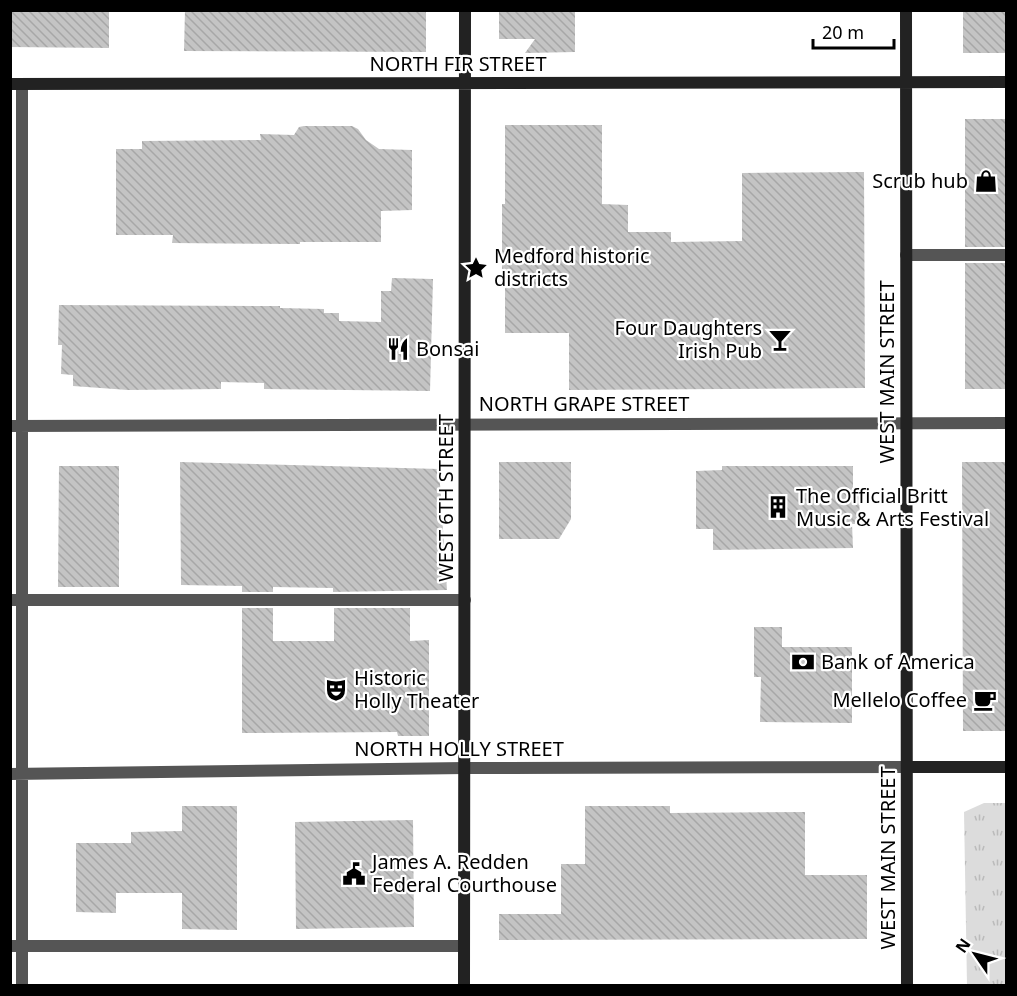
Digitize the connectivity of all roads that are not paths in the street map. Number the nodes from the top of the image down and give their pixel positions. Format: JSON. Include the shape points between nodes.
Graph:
{"nodes":[{"id":1,"x":465,"y":10,"type":"edge"},
{"id":2,"x":906,"y":10,"type":"edge"},
{"id":3,"x":906,"y":82,"type":"junction"},
{"id":4,"x":1006,"y":82,"type":"edge"},
{"id":5,"x":16,"y":84,"type":"edge"},
{"id":6,"x":465,"y":84,"type":"junction"},
{"id":7,"x":906,"y":255,"type":"junction"},
{"id":8,"x":1006,"y":255,"type":"edge"},
{"id":9,"x":907,"y":423,"type":"junction"},
{"id":10,"x":1006,"y":423,"type":"edge"},
{"id":11,"x":465,"y":424,"type":"junction"},
{"id":12,"x":16,"y":426,"type":"edge"},
{"id":13,"x":16,"y":600,"type":"edge"},
{"id":14,"x":465,"y":600,"type":"junction"},
{"id":15,"x":907,"y":767,"type":"junction"},
{"id":16,"x":1006,"y":767,"type":"edge"},
{"id":17,"x":465,"y":768,"type":"junction"},
{"id":18,"x":16,"y":774,"type":"edge"},
{"id":19,"x":16,"y":946,"type":"edge"},
{"id":20,"x":464,"y":946,"type":"junction"},
{"id":21,"x":22,"y":986,"type":"edge"},
{"id":22,"x":464,"y":986,"type":"edge"},
{"id":23,"x":907,"y":986,"type":"edge"}],
"edges":[{"from":1,"to":6,"type":"street","name":"WEST 6TH STREET"},
{"from":2,"to":3,"type":"street","name":"WEST MAIN STREET"},
{"from":3,"to":4,"type":"street","name":"NORTH FIR STREET"},
{"from":3,"to":6,"type":"street","name":"NORTH FIR STREET"},
{"from":3,"to":7,"type":"street","name":"WEST MAIN STREET"},
{"from":5,"to":6,"type":"street","name":"NORTH FIR STREET"},
{"from":5,"to":12,"type":"street"},
{"from":6,"to":11,"type":"street","name":"WEST 6TH STREET"},
{"from":7,"to":8,"type":"street"},
{"from":7,"to":9,"type":"street","name":"WEST MAIN STREET"},
{"from":9,"to":10,"type":"street","name":"NORTH GRAPE STREET"},
{"from":9,"to":11,"type":"street","name":"NORTH GRAPE STREET"},
{"from":9,"to":15,"type":"street","name":"WEST MAIN STREET"},
{"from":11,"to":12,"type":"street","name":"NORTH GRAPE STREET"},
{"from":11,"to":14,"type":"street","name":"WEST 6TH STREET"},
{"from":12,"to":13,"type":"street"},
{"from":13,"to":14,"type":"street"},
{"from":13,"to":18,"type":"street"},
{"from":14,"to":17,"type":"street","name":"WEST 6TH STREET"},
{"from":15,"to":16,"type":"street"},
{"from":15,"to":17,"type":"street","name":"NORTH HOLLY STREET"},
{"from":15,"to":23,"type":"street","name":"WEST MAIN STREET"},
{"from":17,"to":18,"type":"street","name":"NORTH HOLLY STREET"},
{"from":17,"to":20,"type":"street","name":"WEST 6TH STREET"},
{"from":18,"to":19,"type":"street"},
{"from":19,"to":20,"type":"street"},
{"from":19,"to":21,"type":"street"},
{"from":20,"to":22,"type":"street","name":"WEST 6TH STREET"}]}
